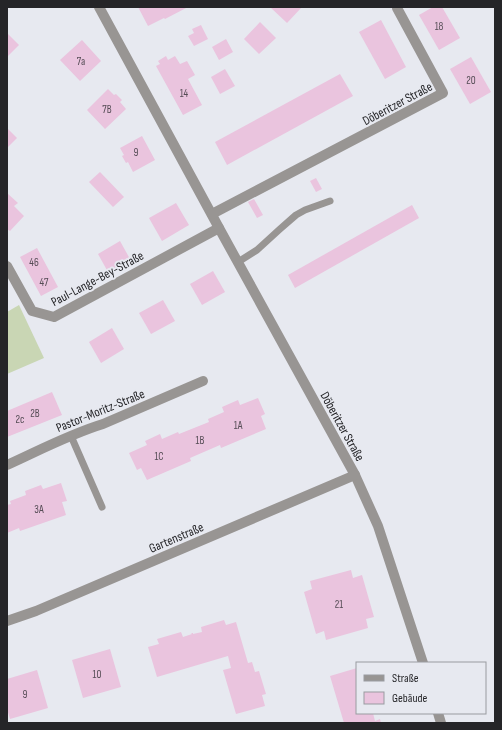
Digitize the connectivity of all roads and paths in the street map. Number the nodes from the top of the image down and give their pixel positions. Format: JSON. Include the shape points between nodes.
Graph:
{"nodes":[{"id":1,"x":99,"y":7,"type":"edge"},
{"id":2,"x":397,"y":8,"type":"edge"},
{"id":3,"x":330,"y":201,"type":"dead end"},
{"id":4,"x":212,"y":214,"type":"junction"},
{"id":5,"x":219,"y":228,"type":"junction"},
{"id":6,"x":238,"y":262,"type":"junction"},
{"id":7,"x":7,"y":266,"type":"edge"},
{"id":8,"x":203,"y":381,"type":"dead end"},
{"id":9,"x":71,"y":436,"type":"junction"},
{"id":10,"x":7,"y":465,"type":"edge"},
{"id":11,"x":355,"y":475,"type":"junction"},
{"id":12,"x":102,"y":507,"type":"dead end"},
{"id":13,"x":7,"y":620,"type":"edge"},
{"id":14,"x":423,"y":662,"type":"edge"}],
"edges":[{"from":1,"to":4,"type":"street","name":"Döberitzer Straße"},
{"from":2,"to":4,"type":"street","name":"Döberitzer Straße","via":[[443,93]]},
{"from":3,"to":6,"type":"lane","via":[[296,215],[257,250]]},
{"from":4,"to":5,"type":"street","name":"Döberitzer Straße"},
{"from":5,"to":6,"type":"street","name":"Döberitzer Straße"},
{"from":5,"to":7,"type":"street","name":"Paul-Lange-Bey-Straße","via":[[54,317],[32,312]]},
{"from":6,"to":11,"type":"street","name":"Döberitzer Straße"},
{"from":8,"to":9,"type":"street","name":"Pastor-Moritz-Straße"},
{"from":9,"to":10,"type":"street","name":"Pastor-Moritz-Straße"},
{"from":9,"to":12,"type":"lane"},
{"from":11,"to":13,"type":"street","name":"Gartenstraße","via":[[43,608]]},
{"from":11,"to":14,"type":"street","name":"Döberitzer Straße","via":[[378,526]]}]}
